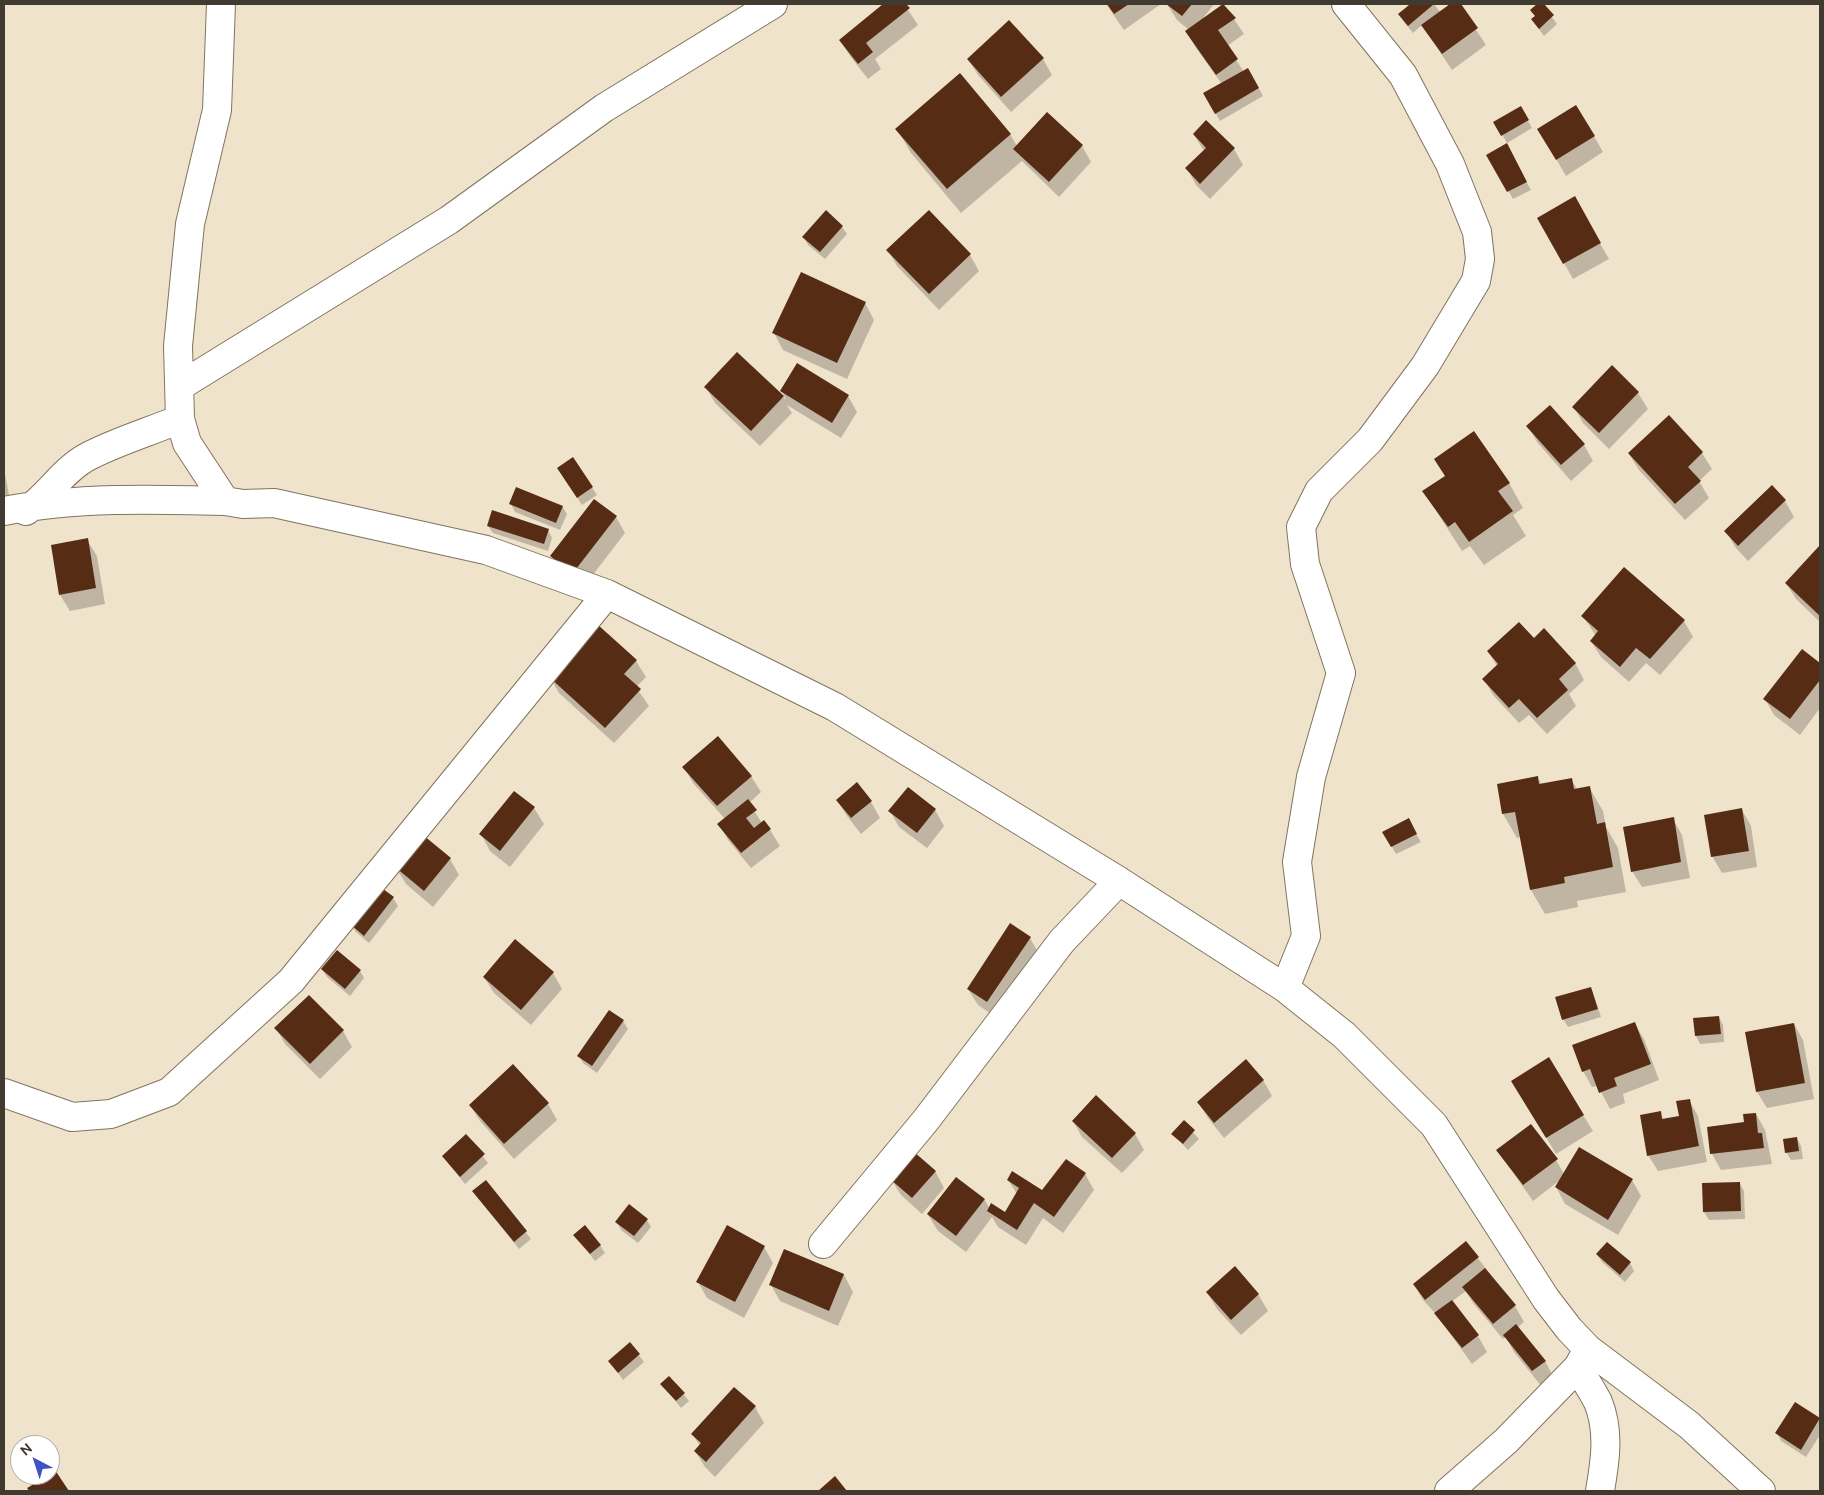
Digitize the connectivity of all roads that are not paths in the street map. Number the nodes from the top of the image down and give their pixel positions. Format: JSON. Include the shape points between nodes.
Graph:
{"nodes":[{"id":1,"x":221,"y":4,"type":"edge"},
{"id":2,"x":773,"y":4,"type":"edge"},
{"id":3,"x":1346,"y":4,"type":"edge"},
{"id":4,"x":180,"y":386,"type":"junction"},
{"id":5,"x":180,"y":419,"type":"junction"},
{"id":6,"x":225,"y":501,"type":"junction"},
{"id":7,"x":34,"y":505,"type":"junction"},
{"id":8,"x":4,"y":511,"type":"edge"},
{"id":9,"x":4,"y":525,"type":"edge"},
{"id":10,"x":607,"y":594,"type":"junction"},
{"id":11,"x":1119,"y":881,"type":"junction"},
{"id":12,"x":1285,"y":988,"type":"junction"},
{"id":13,"x":4,"y":1094,"type":"edge"},
{"id":14,"x":823,"y":1244,"type":"dead end"},
{"id":15,"x":1583,"y":1358,"type":"junction"},
{"id":16,"x":1449,"y":1491,"type":"edge"},
{"id":17,"x":1600,"y":1491,"type":"edge"},
{"id":18,"x":1761,"y":1491,"type":"edge"}],
"edges":[{"from":1,"to":4,"type":"street","via":[[217,110],[190,224],[178,346]]},
{"from":2,"to":4,"type":"street","via":[[604,108],[450,220]]},
{"from":3,"to":12,"type":"street","via":[[1404,76],[1450,164],[1477,232],[1480,259],[1476,281],[1425,366],[1370,440],[1319,491],[1301,527],[1305,564],[1341,673],[1312,777],[1297,862],[1306,936]]},
{"from":4,"to":5,"type":"street"},
{"from":5,"to":6,"type":"street","via":[[187,443]]},
{"from":5,"to":7,"type":"street","via":[[86,458]]},
{"from":6,"to":7,"type":"street","via":[[160,499]]},
{"from":6,"to":10,"type":"street","via":[[274,504],[486,550]]},
{"from":7,"to":8,"type":"street"},
{"from":7,"to":9,"type":"street"},
{"from":10,"to":11,"type":"street","via":[[835,707]]},
{"from":10,"to":13,"type":"street","via":[[291,981],[169,1092],[111,1114],[72,1116]]},
{"from":11,"to":12,"type":"street"},
{"from":11,"to":14,"type":"street","via":[[1062,941],[926,1120]]},
{"from":12,"to":15,"type":"street","via":[[1344,1035],[1434,1125],[1546,1299],[1569,1329]]},
{"from":15,"to":16,"type":"street","via":[[1506,1441]]},
{"from":15,"to":17,"type":"street","via":[[1605,1431],[1606,1452]]},
{"from":15,"to":18,"type":"street","via":[[1688,1425]]}]}
